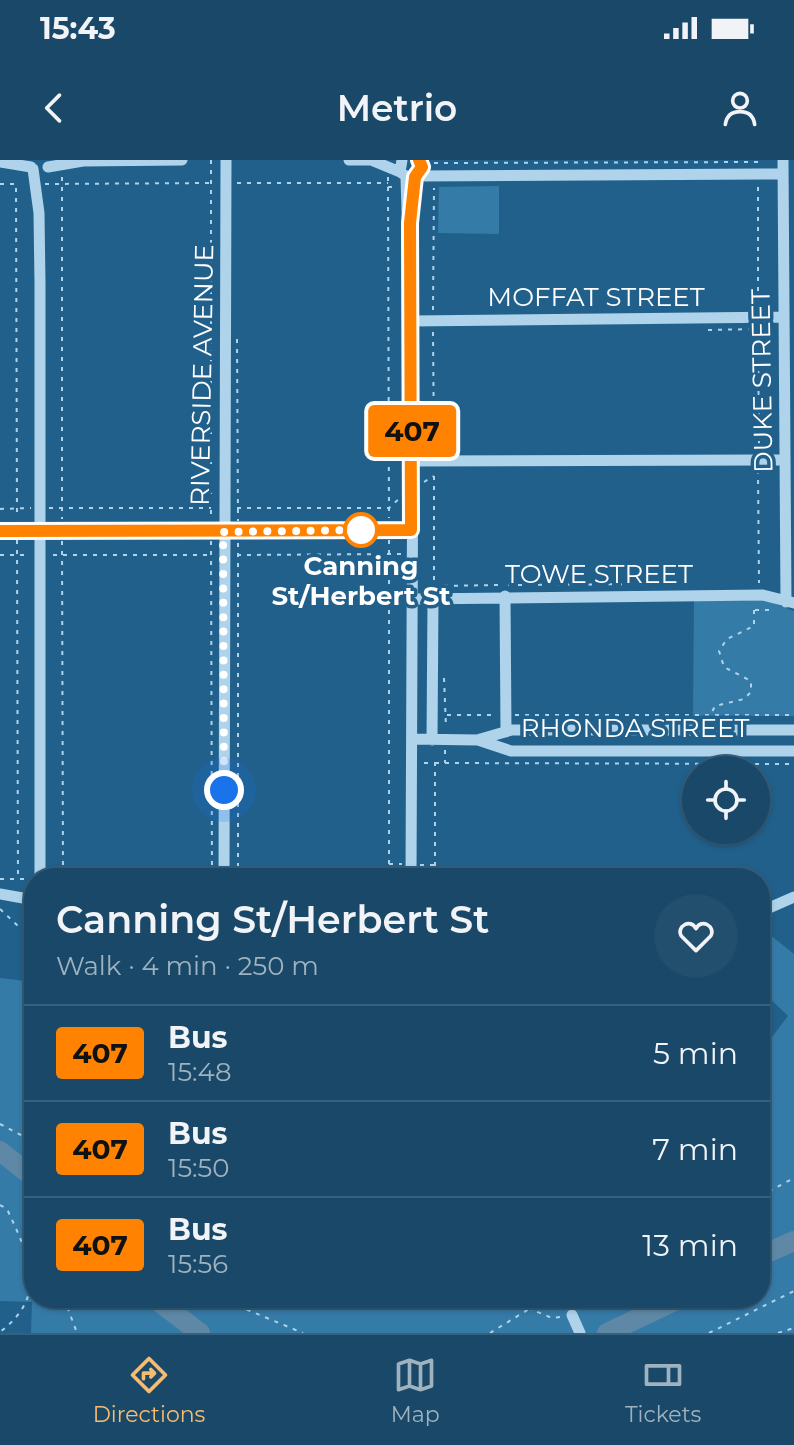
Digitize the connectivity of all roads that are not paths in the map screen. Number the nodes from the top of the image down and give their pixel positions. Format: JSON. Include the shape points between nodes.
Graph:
{"nodes":[{"id":1,"x":80,"y":160,"type":"edge"},
{"id":2,"x":182,"y":160,"type":"edge"},
{"id":3,"x":226,"y":160,"type":"edge"},
{"id":4,"x":349,"y":160,"type":"edge"},
{"id":5,"x":371,"y":160,"type":"edge"},
{"id":6,"x":419,"y":160,"type":"edge"},
{"id":7,"x":783,"y":160,"type":"edge"},
{"id":8,"x":0,"y":162,"type":"edge"},
{"id":9,"x":758,"y":165,"type":"edge"},
{"id":10,"x":39,"y":166,"type":"edge"},
{"id":11,"x":408,"y":173,"type":"edge"},
{"id":12,"x":445,"y":174,"type":"junction"},
{"id":13,"x":783,"y":174,"type":"junction"},
{"id":14,"x":783,"y":317,"type":"junction"},
{"id":15,"x":410,"y":321,"type":"junction"},
{"id":16,"x":785,"y":460,"type":"junction"},
{"id":17,"x":411,"y":461,"type":"junction"},
{"id":18,"x":411,"y":530,"type":"junction"},
{"id":19,"x":0,"y":531,"type":"edge"},
{"id":20,"x":38,"y":531,"type":"junction"},
{"id":21,"x":223,"y":532,"type":"junction"},
{"id":22,"x":505,"y":596,"type":"junction"},
{"id":23,"x":412,"y":599,"type":"junction"},
{"id":24,"x":433,"y":599,"type":"junction"},
{"id":25,"x":790,"y":602,"type":"edge"},
{"id":26,"x":674,"y":730,"type":"junction"},
{"id":27,"x":794,"y":730,"type":"edge"},
{"id":28,"x":506,"y":732,"type":"junction"},
{"id":29,"x":412,"y":739,"type":"junction"},
{"id":30,"x":432,"y":740,"type":"junction"},
{"id":31,"x":477,"y":740,"type":"junction"},
{"id":32,"x":673,"y":751,"type":"junction"},
{"id":33,"x":794,"y":751,"type":"edge"},
{"id":34,"x":40,"y":868,"type":"edge"},
{"id":35,"x":224,"y":868,"type":"edge"},
{"id":36,"x":411,"y":868,"type":"edge"},
{"id":37,"x":0,"y":894,"type":"edge"},
{"id":38,"x":794,"y":897,"type":"edge"},
{"id":39,"x":24,"y":898,"type":"edge"},
{"id":40,"x":770,"y":908,"type":"edge"},
{"id":41,"x":572,"y":1315,"type":"road end"},
{"id":42,"x":580,"y":1333,"type":"edge"}],
"edges":[{"from":1,"to":2,"type":"street"},
{"from":1,"to":10,"type":"street"},
{"from":3,"to":21,"type":"street","name":"RIVERSIDE AVENUE"},
{"from":4,"to":5,"type":"street"},
{"from":5,"to":11,"type":"street"},
{"from":6,"to":11,"type":"street","via":[[422,167]]},
{"from":6,"to":12,"type":"street"},
{"from":7,"to":13,"type":"street","name":"DUKE STREET"},
{"from":8,"to":10,"type":"street"},
{"from":9,"to":12,"type":"street"},
{"from":9,"to":13,"type":"street"},
{"from":10,"to":20,"type":"street"},
{"from":11,"to":12,"type":"street"},
{"from":11,"to":15,"type":"street"},
{"from":13,"to":14,"type":"street","name":"DUKE STREET"},
{"from":14,"to":15,"type":"street","name":"MOFFAT STREET"},
{"from":14,"to":16,"type":"street","name":"DUKE STREET"},
{"from":15,"to":17,"type":"street"},
{"from":16,"to":17,"type":"street","via":[[759,455]]},
{"from":16,"to":25,"type":"street","name":"DUKE STREET"},
{"from":17,"to":18,"type":"street"},
{"from":18,"to":21,"type":"street"},
{"from":18,"to":23,"type":"street"},
{"from":19,"to":20,"type":"street"},
{"from":20,"to":21,"type":"street"},
{"from":20,"to":34,"type":"street"},
{"from":21,"to":35,"type":"street","name":"RIVERSIDE AVENUE"},
{"from":22,"to":24,"type":"street","name":"TOWE STREET"},
{"from":22,"to":25,"type":"street","name":"TOWE STREET","via":[[756,589]]},
{"from":22,"to":28,"type":"street"},
{"from":23,"to":24,"type":"street","name":"TOWE STREET"},
{"from":23,"to":29,"type":"street"},
{"from":24,"to":30,"type":"street"},
{"from":26,"to":27,"type":"street","name":"RHONDA STREET"},
{"from":26,"to":28,"type":"street","name":"RHONDA STREET"},
{"from":26,"to":32,"type":"street"},
{"from":28,"to":31,"type":"street","name":"RHONDA STREET"},
{"from":29,"to":30,"type":"street","name":"RHONDA STREET"},
{"from":29,"to":36,"type":"street"},
{"from":30,"to":31,"type":"street","name":"RHONDA STREET"},
{"from":31,"to":32,"type":"street","name":"RHONDA STREET","via":[[511,751]]},
{"from":32,"to":33,"type":"street","name":"RHONDA STREET"},
{"from":37,"to":39,"type":"street"},
{"from":38,"to":40,"type":"street"},
{"from":41,"to":42,"type":"street"}]}
